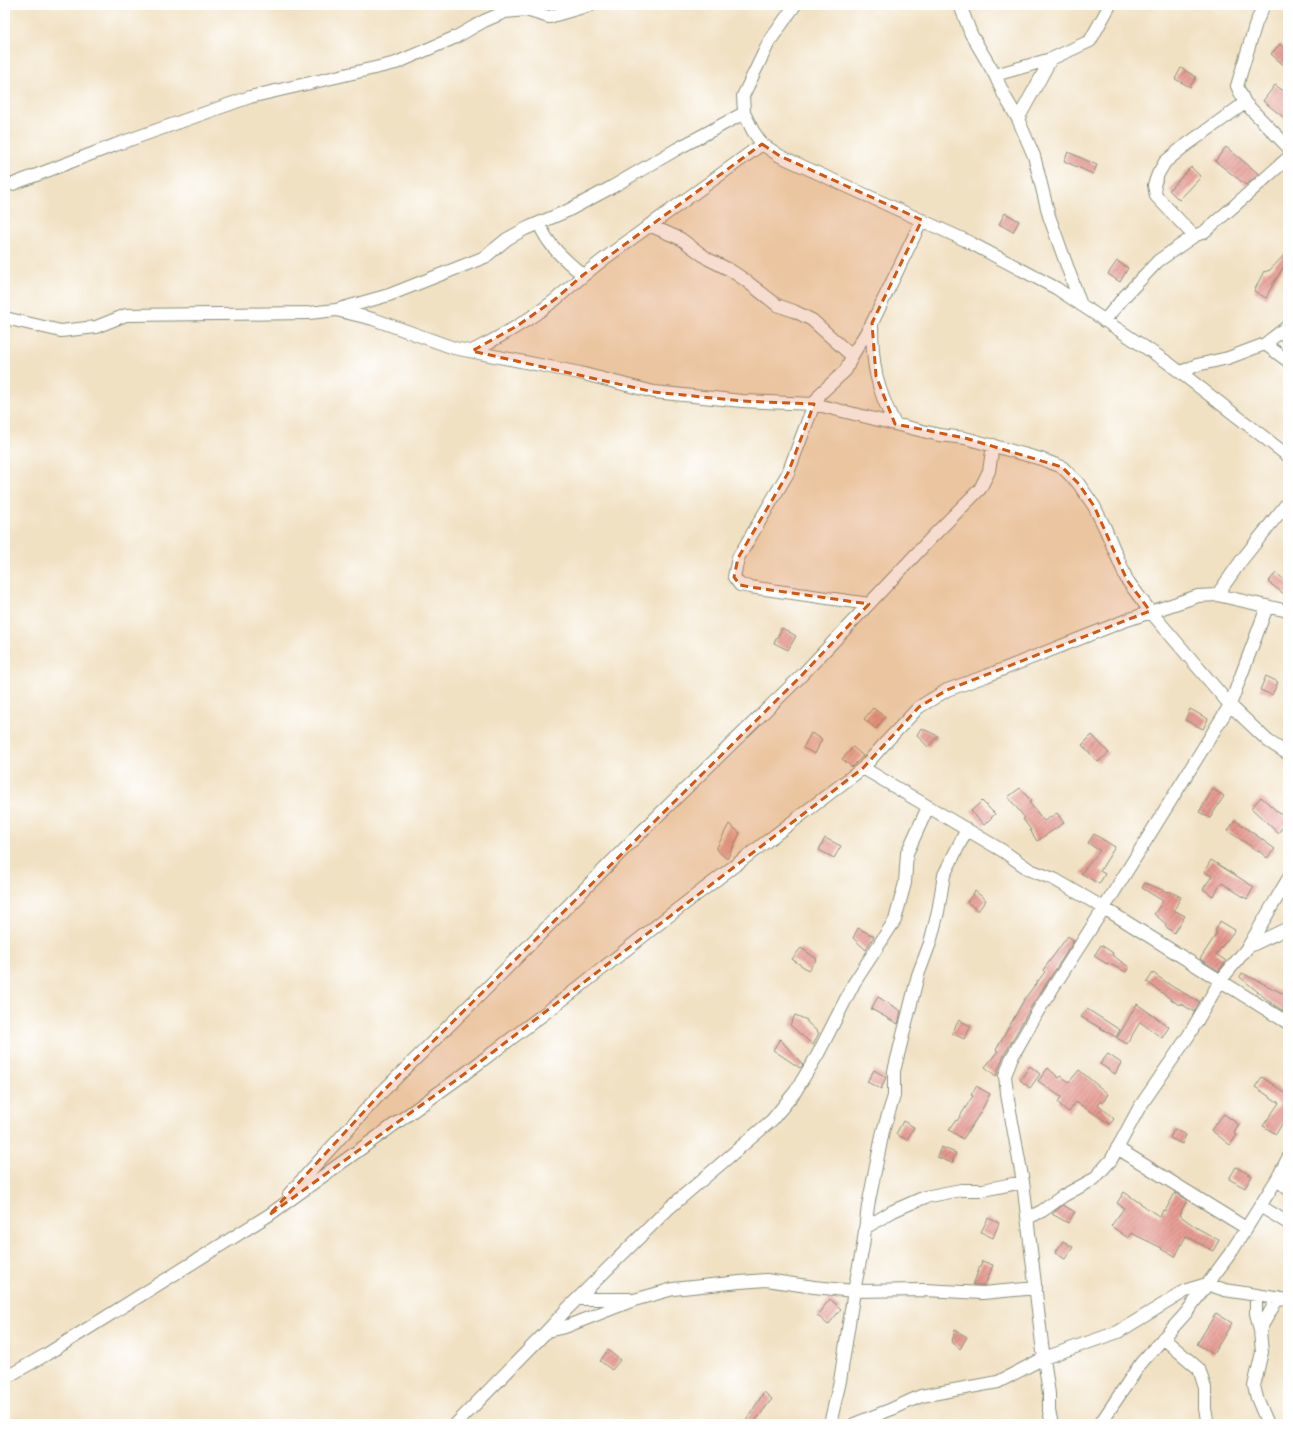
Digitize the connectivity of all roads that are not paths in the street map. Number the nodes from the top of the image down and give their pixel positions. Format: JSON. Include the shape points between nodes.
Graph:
{"nodes":[{"id":1,"x":590,"y":5,"type":"edge"},
{"id":2,"x":795,"y":5,"type":"edge"},
{"id":3,"x":960,"y":5,"type":"edge"},
{"id":4,"x":1110,"y":5,"type":"edge"},
{"id":5,"x":1264,"y":5,"type":"edge"},
{"id":6,"x":503,"y":9,"type":"edge"},
{"id":7,"x":1051,"y":59,"type":"junction"},
{"id":8,"x":995,"y":75,"type":"junction"},
{"id":9,"x":1245,"y":102,"type":"junction"},
{"id":10,"x":744,"y":113,"type":"junction"},
{"id":11,"x":1018,"y":119,"type":"junction"},
{"id":12,"x":762,"y":144,"type":"junction"},
{"id":13,"x":1288,"y":147,"type":"edge"},
{"id":14,"x":1288,"y":158,"type":"edge"},
{"id":15,"x":5,"y":185,"type":"edge"},
{"id":16,"x":922,"y":220,"type":"junction"},
{"id":17,"x":539,"y":223,"type":"junction"},
{"id":18,"x":649,"y":225,"type":"junction"},
{"id":19,"x":1194,"y":236,"type":"junction"},
{"id":20,"x":583,"y":275,"type":"junction"},
{"id":21,"x":1081,"y":305,"type":"junction"},
{"id":22,"x":336,"y":310,"type":"junction"},
{"id":23,"x":5,"y":318,"type":"edge"},
{"id":24,"x":1104,"y":320,"type":"junction"},
{"id":25,"x":872,"y":323,"type":"junction"},
{"id":26,"x":1288,"y":326,"type":"edge"},
{"id":27,"x":1264,"y":344,"type":"junction"},
{"id":28,"x":472,"y":351,"type":"junction"},
{"id":29,"x":852,"y":356,"type":"junction"},
{"id":30,"x":1288,"y":361,"type":"edge"},
{"id":31,"x":1180,"y":372,"type":"junction"},
{"id":32,"x":814,"y":404,"type":"junction"},
{"id":33,"x":895,"y":424,"type":"junction"},
{"id":34,"x":993,"y":445,"type":"junction"},
{"id":35,"x":1288,"y":456,"type":"edge"},
{"id":36,"x":1288,"y":502,"type":"edge"},
{"id":37,"x":1217,"y":595,"type":"junction"},
{"id":38,"x":869,"y":604,"type":"junction"},
{"id":39,"x":1267,"y":607,"type":"junction"},
{"id":40,"x":1150,"y":611,"type":"junction"},
{"id":41,"x":1288,"y":611,"type":"edge"},
{"id":42,"x":1230,"y":704,"type":"junction"},
{"id":43,"x":1288,"y":754,"type":"edge"},
{"id":44,"x":863,"y":768,"type":"junction"},
{"id":45,"x":928,"y":807,"type":"junction"},
{"id":46,"x":967,"y":829,"type":"junction"},
{"id":47,"x":1288,"y":879,"type":"edge"},
{"id":48,"x":1104,"y":908,"type":"junction"},
{"id":49,"x":1288,"y":928,"type":"edge"},
{"id":50,"x":1248,"y":947,"type":"junction"},
{"id":51,"x":1220,"y":981,"type":"junction"},
{"id":52,"x":1288,"y":1023,"type":"edge"},
{"id":53,"x":1117,"y":1148,"type":"junction"},
{"id":54,"x":1288,"y":1158,"type":"edge"},
{"id":55,"x":1277,"y":1179,"type":"junction"},
{"id":56,"x":1023,"y":1182,"type":"junction"},
{"id":57,"x":1288,"y":1189,"type":"edge"},
{"id":58,"x":1260,"y":1206,"type":"junction"},
{"id":59,"x":269,"y":1215,"type":"junction"},
{"id":60,"x":1028,"y":1218,"type":"junction"},
{"id":61,"x":1288,"y":1223,"type":"edge"},
{"id":62,"x":865,"y":1228,"type":"junction"},
{"id":63,"x":1246,"y":1228,"type":"junction"},
{"id":64,"x":1207,"y":1284,"type":"junction"},
{"id":65,"x":1036,"y":1288,"type":"junction"},
{"id":66,"x":854,"y":1291,"type":"junction"},
{"id":67,"x":1256,"y":1295,"type":"junction"},
{"id":68,"x":578,"y":1298,"type":"junction"},
{"id":69,"x":1283,"y":1299,"type":"edge"},
{"id":70,"x":634,"y":1300,"type":"junction"},
{"id":71,"x":547,"y":1331,"type":"junction"},
{"id":72,"x":1260,"y":1331,"type":"junction"},
{"id":73,"x":1163,"y":1338,"type":"junction"},
{"id":74,"x":1044,"y":1358,"type":"junction"},
{"id":75,"x":5,"y":1378,"type":"edge"},
{"id":76,"x":456,"y":1424,"type":"edge"},
{"id":77,"x":830,"y":1424,"type":"edge"},
{"id":78,"x":854,"y":1424,"type":"edge"},
{"id":79,"x":1052,"y":1424,"type":"edge"},
{"id":80,"x":1100,"y":1424,"type":"edge"},
{"id":81,"x":1208,"y":1424,"type":"edge"},
{"id":82,"x":1268,"y":1424,"type":"edge"}],
"edges":[{"from":1,"to":6,"type":"street","via":[[550,17],[526,10]]},
{"from":2,"to":10,"type":"street","via":[[769,42],[743,96]]},
{"from":3,"to":8,"type":"street","via":[[971,34]]},
{"from":4,"to":7,"type":"street","via":[[1090,41]]},
{"from":5,"to":9,"type":"street","via":[[1237,86]]},
{"from":6,"to":15,"type":"street","via":[[456,36],[396,63],[250,97]]},
{"from":7,"to":8,"type":"street"},
{"from":7,"to":11,"type":"street"},
{"from":8,"to":11,"type":"street"},
{"from":9,"to":13,"type":"street"},
{"from":9,"to":19,"type":"street","via":[[1165,162],[1158,174],[1154,185],[1156,196]]},
{"from":10,"to":12,"type":"street"},
{"from":10,"to":17,"type":"street","via":[[612,187]]},
{"from":11,"to":21,"type":"street","via":[[1034,156],[1049,216]]},
{"from":12,"to":16,"type":"street","via":[[780,156]]},
{"from":12,"to":18,"type":"street"},
{"from":14,"to":19,"type":"street","via":[[1233,208],[1204,232]]},
{"from":16,"to":21,"type":"street","via":[[1056,288]]},
{"from":16,"to":25,"type":"street"},
{"from":17,"to":20,"type":"street","via":[[557,253]]},
{"from":17,"to":22,"type":"street","via":[[507,239],[485,257],[389,295]]},
{"from":18,"to":20,"type":"street"},
{"from":18,"to":29,"type":"street","via":[[681,239],[708,259],[745,280],[777,305],[812,320]]},
{"from":19,"to":24,"type":"street","via":[[1158,261]]},
{"from":20,"to":28,"type":"street","via":[[554,300],[517,326]]},
{"from":21,"to":24,"type":"street"},
{"from":22,"to":23,"type":"street","via":[[309,313],[126,315],[96,328],[61,331]]},
{"from":22,"to":28,"type":"street","via":[[373,319],[454,348]]},
{"from":24,"to":31,"type":"street"},
{"from":25,"to":29,"type":"street"},
{"from":25,"to":33,"type":"street","via":[[872,352],[876,376],[884,403]]},
{"from":26,"to":27,"type":"street"},
{"from":27,"to":30,"type":"street"},
{"from":27,"to":31,"type":"street"},
{"from":28,"to":32,"type":"street","via":[[580,373],[654,392],[742,401]]},
{"from":29,"to":32,"type":"street","via":[[846,370],[821,393]]},
{"from":31,"to":35,"type":"street"},
{"from":32,"to":33,"type":"street"},
{"from":32,"to":38,"type":"street","via":[[788,473],[738,558],[734,577],[740,585]]},
{"from":33,"to":34,"type":"street"},
{"from":34,"to":38,"type":"street","via":[[989,471],[980,489]]},
{"from":34,"to":40,"type":"street","via":[[1062,467],[1094,506],[1128,580]]},
{"from":36,"to":37,"type":"street"},
{"from":37,"to":39,"type":"street"},
{"from":37,"to":40,"type":"street","via":[[1198,596]]},
{"from":38,"to":59,"type":"street","via":[[801,676],[381,1093]]},
{"from":39,"to":41,"type":"street"},
{"from":39,"to":42,"type":"street"},
{"from":40,"to":42,"type":"street"},
{"from":40,"to":44,"type":"street","via":[[947,690],[919,707]]},
{"from":42,"to":43,"type":"street","via":[[1268,741]]},
{"from":42,"to":48,"type":"street"},
{"from":44,"to":45,"type":"street"},
{"from":44,"to":59,"type":"street","via":[[482,1061]]},
{"from":45,"to":46,"type":"street"},
{"from":45,"to":68,"type":"street","via":[[907,853],[905,883],[895,920],[854,983],[818,1054],[795,1092],[772,1120],[668,1209]]},
{"from":46,"to":48,"type":"street","via":[[1030,870],[1054,879]]},
{"from":46,"to":62,"type":"street","via":[[944,875],[930,943],[918,975],[906,1021],[894,1071],[894,1096],[882,1130]]},
{"from":47,"to":50,"type":"street"},
{"from":48,"to":51,"type":"street"},
{"from":48,"to":56,"type":"street","via":[[1038,1011],[1011,1059],[1005,1076]]},
{"from":49,"to":50,"type":"street"},
{"from":50,"to":51,"type":"street"},
{"from":51,"to":52,"type":"street"},
{"from":51,"to":53,"type":"street","via":[[1189,1035],[1139,1108]]},
{"from":53,"to":60,"type":"street","via":[[1111,1160],[1094,1179]]},
{"from":53,"to":63,"type":"street"},
{"from":54,"to":55,"type":"street"},
{"from":55,"to":57,"type":"street"},
{"from":55,"to":58,"type":"street"},
{"from":56,"to":60,"type":"street"},
{"from":56,"to":62,"type":"street","via":[[925,1197],[893,1211]]},
{"from":58,"to":61,"type":"street"},
{"from":58,"to":63,"type":"street"},
{"from":59,"to":75,"type":"street"},
{"from":60,"to":65,"type":"street"},
{"from":62,"to":66,"type":"street"},
{"from":63,"to":64,"type":"street"},
{"from":64,"to":67,"type":"street"},
{"from":64,"to":73,"type":"street"},
{"from":64,"to":74,"type":"street","via":[[1187,1290],[1118,1332]]},
{"from":65,"to":66,"type":"street","via":[[983,1293],[924,1290]]},
{"from":65,"to":74,"type":"street"},
{"from":66,"to":70,"type":"street","via":[[766,1280],[673,1289]]},
{"from":66,"to":77,"type":"street","via":[[840,1381]]},
{"from":67,"to":69,"type":"street"},
{"from":67,"to":72,"type":"street"},
{"from":68,"to":70,"type":"street"},
{"from":68,"to":71,"type":"street"},
{"from":69,"to":72,"type":"street"},
{"from":70,"to":71,"type":"street","via":[[565,1327]]},
{"from":71,"to":76,"type":"street"},
{"from":72,"to":82,"type":"street","via":[[1262,1352],[1254,1386],[1256,1398]]},
{"from":73,"to":80,"type":"street","via":[[1141,1363]]},
{"from":73,"to":81,"type":"street","via":[[1199,1369],[1205,1388]]},
{"from":74,"to":78,"type":"street","via":[[998,1382],[921,1396]]},
{"from":74,"to":79,"type":"street","via":[[1049,1394],[1048,1411]]}]}
